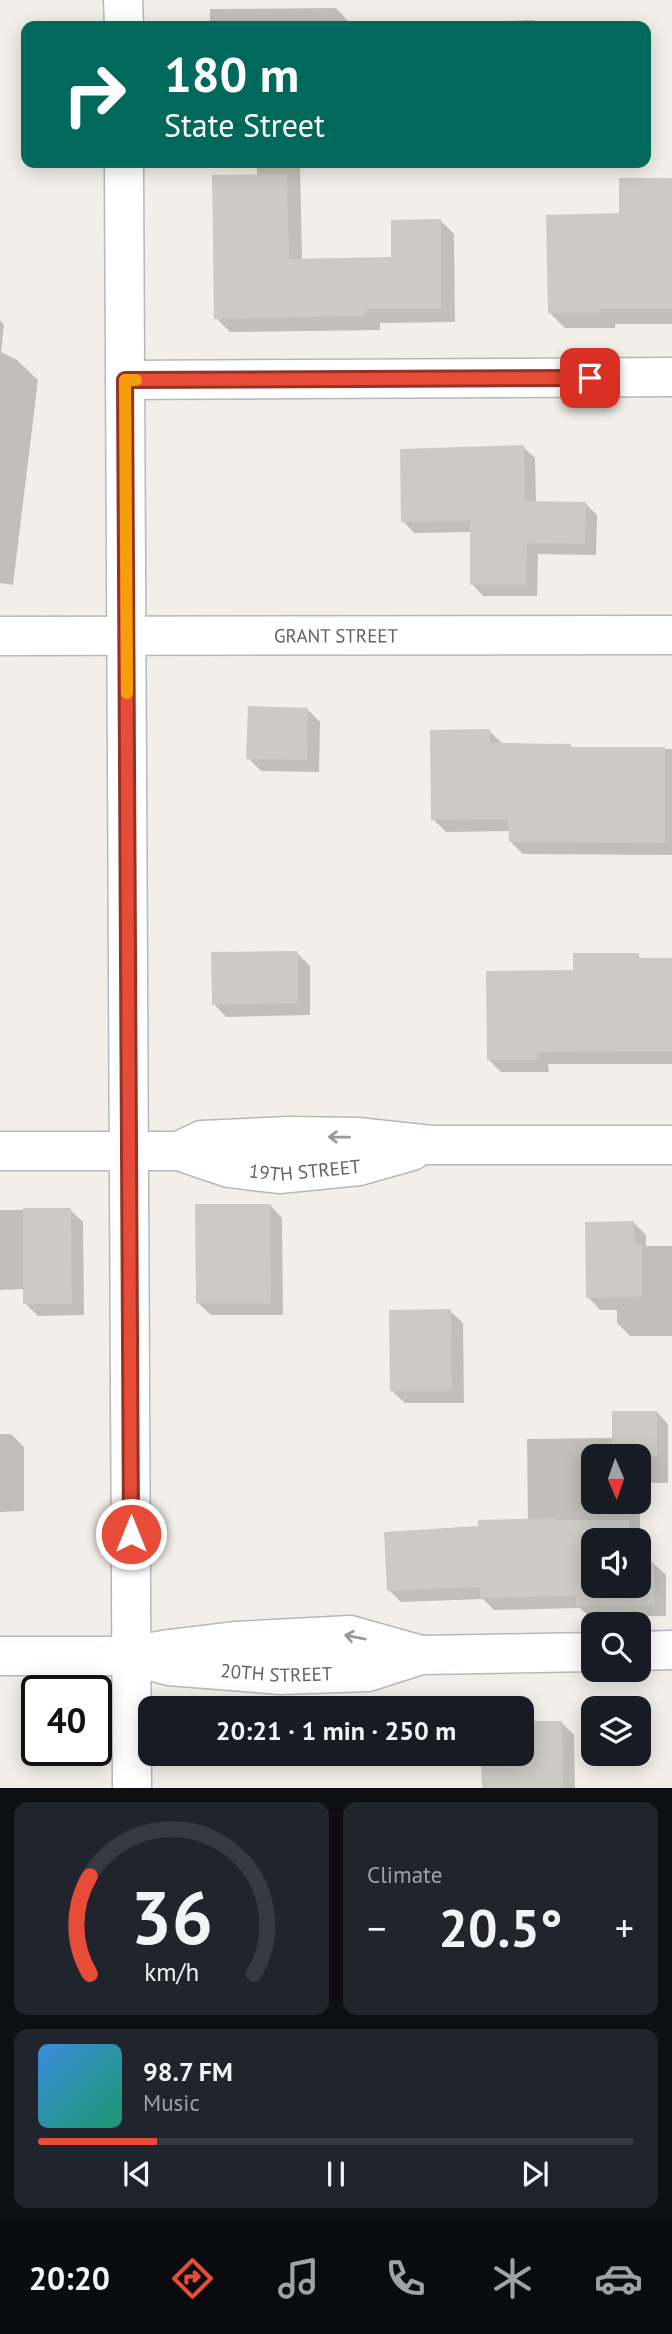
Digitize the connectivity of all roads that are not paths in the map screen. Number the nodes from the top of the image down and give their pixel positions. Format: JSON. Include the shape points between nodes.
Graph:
{"nodes":[{"id":1,"x":123,"y":0,"type":"edge"},
{"id":2,"x":124,"y":21,"type":"edge"},
{"id":3,"x":124,"y":168,"type":"edge"},
{"id":4,"x":672,"y":377,"type":"edge"},
{"id":5,"x":125,"y":380,"type":"junction"},
{"id":6,"x":672,"y":635,"type":"edge"},
{"id":7,"x":0,"y":636,"type":"edge"},
{"id":8,"x":127,"y":636,"type":"junction"},
{"id":9,"x":672,"y":1145,"type":"edge"},
{"id":10,"x":0,"y":1151,"type":"edge"},
{"id":11,"x":129,"y":1151,"type":"junction"},
{"id":12,"x":672,"y":1650,"type":"edge"},
{"id":13,"x":651,"y":1651,"type":"edge"},
{"id":14,"x":581,"y":1652,"type":"edge"},
{"id":15,"x":0,"y":1656,"type":"edge"},
{"id":16,"x":131,"y":1656,"type":"junction"},
{"id":17,"x":132,"y":1788,"type":"edge"}],
"edges":[{"from":1,"to":2,"type":"street"},
{"from":3,"to":5,"type":"street"},
{"from":4,"to":5,"type":"street"},
{"from":5,"to":8,"type":"street"},
{"from":6,"to":8,"type":"street","name":"GRANT STREET"},
{"from":7,"to":8,"type":"street","name":"GRANT STREET"},
{"from":8,"to":11,"type":"street"},
{"from":9,"to":11,"type":"street","name":"19TH STREET","via":[[431,1145],[359,1166],[279,1174],[229,1168],[179,1151]]},
{"from":10,"to":11,"type":"street","name":"19TH STREET"},
{"from":11,"to":16,"type":"street"},
{"from":12,"to":13,"type":"street"},
{"from":14,"to":16,"type":"street","name":"20TH STREET","via":[[421,1655],[368,1672],[281,1675],[169,1666]]},
{"from":15,"to":16,"type":"street","name":"20TH STREET"},
{"from":16,"to":17,"type":"street"}]}
